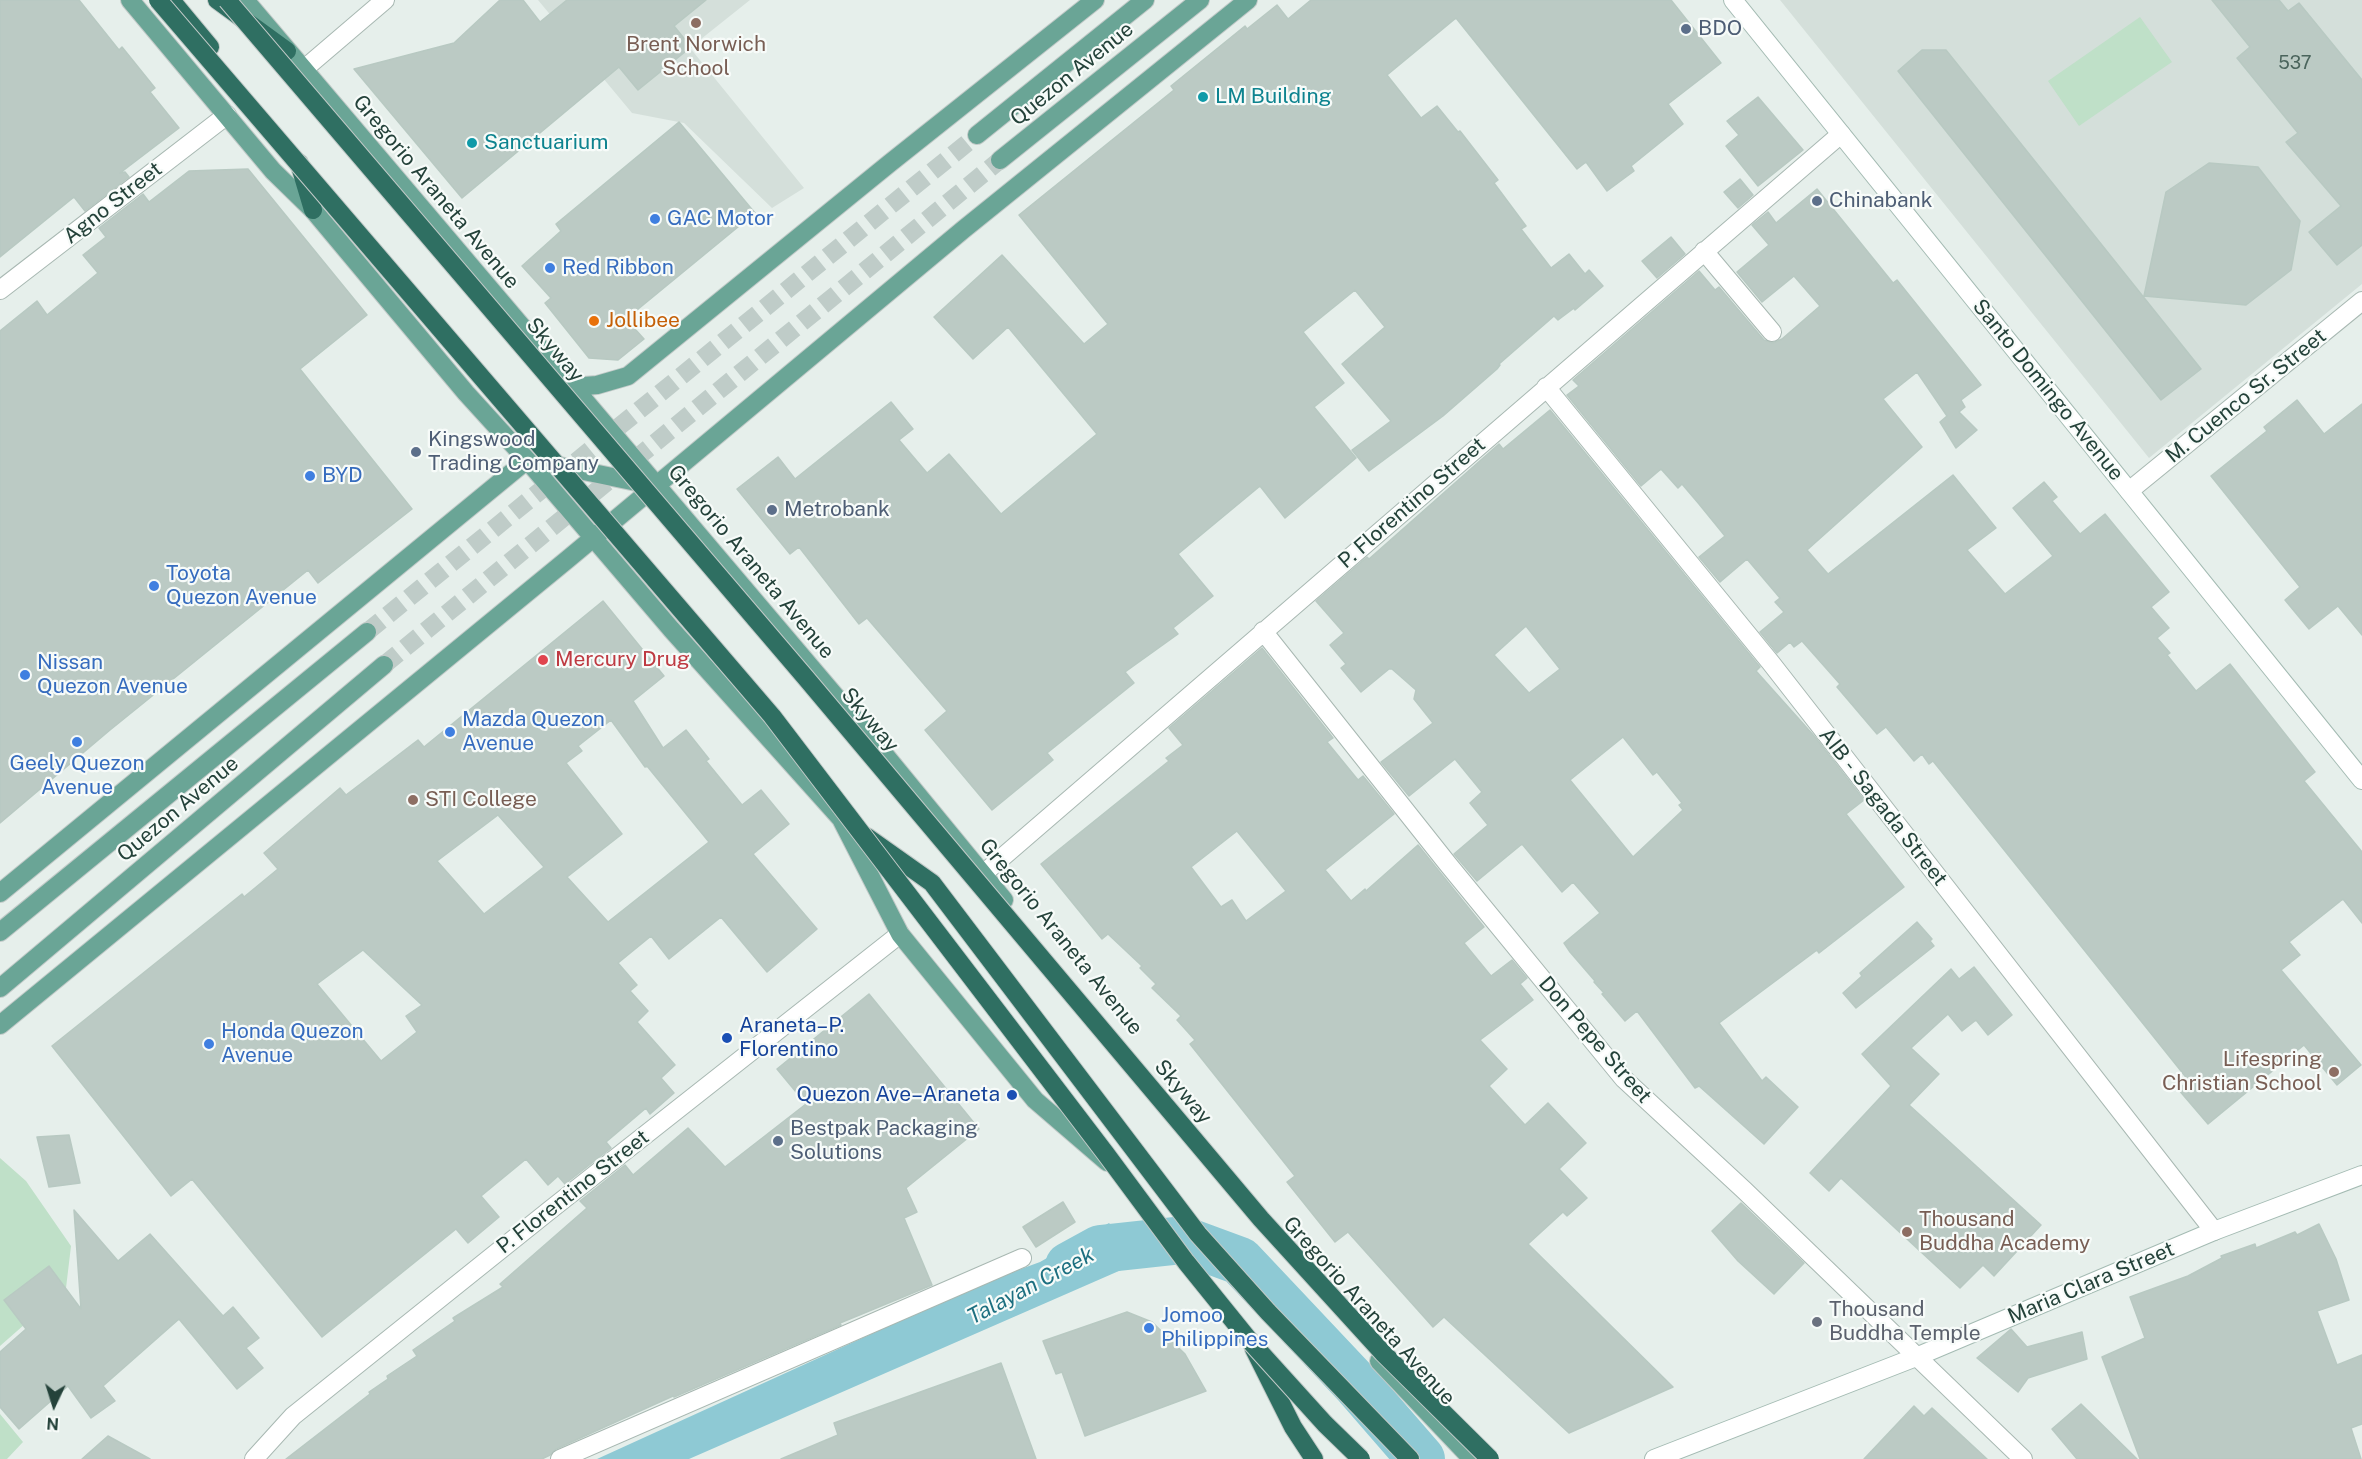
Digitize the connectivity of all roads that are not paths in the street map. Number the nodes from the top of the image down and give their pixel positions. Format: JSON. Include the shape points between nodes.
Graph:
{"nodes":[{"id":1,"x":130,"y":0,"type":"edge"},
{"id":2,"x":158,"y":0,"type":"edge"},
{"id":3,"x":171,"y":0,"type":"edge"},
{"id":4,"x":217,"y":0,"type":"edge"},
{"id":5,"x":227,"y":0,"type":"edge"},
{"id":6,"x":245,"y":0,"type":"edge"},
{"id":7,"x":385,"y":0,"type":"edge"},
{"id":8,"x":1095,"y":0,"type":"edge"},
{"id":9,"x":1145,"y":0,"type":"edge"},
{"id":10,"x":1200,"y":0,"type":"edge"},
{"id":11,"x":1248,"y":0,"type":"edge"},
{"id":12,"x":1733,"y":0,"type":"edge"},
{"id":13,"x":287,"y":51,"type":"junction"},
{"id":14,"x":303,"y":70,"type":"junction"},
{"id":15,"x":226,"y":115,"type":"junction"},
{"id":16,"x":1841,"y":134,"type":"junction"},
{"id":17,"x":976,"y":135,"type":"tunnel mouth"},
{"id":18,"x":1000,"y":160,"type":"tunnel mouth"},
{"id":19,"x":313,"y":210,"type":"junction"},
{"id":20,"x":1704,"y":251,"type":"junction"},
{"id":21,"x":0,"y":290,"type":"edge"},
{"id":22,"x":2362,"y":301,"type":"edge"},
{"id":23,"x":1772,"y":332,"type":"dead end"},
{"id":24,"x":571,"y":387,"type":"junction"},
{"id":25,"x":1546,"y":387,"type":"junction"},
{"id":26,"x":527,"y":460,"type":"junction"},
{"id":27,"x":657,"y":486,"type":"junction"},
{"id":28,"x":2129,"y":491,"type":"junction"},
{"id":29,"x":594,"y":538,"type":"junction"},
{"id":30,"x":1263,"y":631,"type":"junction"},
{"id":31,"x":367,"y":632,"type":"tunnel mouth"},
{"id":32,"x":384,"y":665,"type":"tunnel mouth"},
{"id":33,"x":2362,"y":780,"type":"edge"},
{"id":34,"x":841,"y":819,"type":"junction"},
{"id":35,"x":983,"y":874,"type":"junction"},
{"id":36,"x":0,"y":893,"type":"edge"},
{"id":37,"x":0,"y":932,"type":"edge"},
{"id":38,"x":900,"y":934,"type":"junction"},
{"id":39,"x":0,"y":988,"type":"edge"},
{"id":40,"x":0,"y":1025,"type":"edge"},
{"id":41,"x":2362,"y":1175,"type":"edge"},
{"id":42,"x":1139,"y":1191,"type":"junction"},
{"id":43,"x":2214,"y":1231,"type":"junction"},
{"id":44,"x":1022,"y":1258,"type":"dead end"},
{"id":45,"x":1249,"y":1340,"type":"junction"},
{"id":46,"x":1916,"y":1357,"type":"junction"},
{"id":47,"x":254,"y":1459,"type":"edge"},
{"id":48,"x":560,"y":1459,"type":"edge"},
{"id":49,"x":1314,"y":1459,"type":"edge"},
{"id":50,"x":1361,"y":1459,"type":"edge"},
{"id":51,"x":1370,"y":1459,"type":"edge"},
{"id":52,"x":1410,"y":1459,"type":"edge"},
{"id":53,"x":1472,"y":1459,"type":"edge"},
{"id":54,"x":1490,"y":1459,"type":"edge"},
{"id":55,"x":1654,"y":1459,"type":"edge"},
{"id":56,"x":2023,"y":1459,"type":"edge"}],
"edges":[{"from":1,"to":15,"type":"main road"},
{"from":2,"to":45,"type":"highway","bridge":true,"via":[[772,716]]},
{"from":3,"to":19,"type":"highway","via":[[296,151]]},
{"from":4,"to":13,"type":"highway"},
{"from":5,"to":54,"type":"highway","name":"Skyway","bridge":true,"via":[[1261,1219],[1383,1353]]},
{"from":6,"to":13,"type":"main road","name":"Gregorio Araneta Avenue"},
{"from":7,"to":14,"type":"street"},
{"from":8,"to":24,"type":"main road","via":[[628,376]]},
{"from":9,"to":17,"type":"main road","name":"Quezon Avenue"},
{"from":10,"to":18,"type":"main road","name":"Quezon Avenue"},
{"from":11,"to":27,"type":"main road","via":[[964,229]]},
{"from":12,"to":16,"type":"street","name":"Santo Domingo Avenue"},
{"from":13,"to":14,"type":"main road","name":"Gregorio Araneta Avenue"},
{"from":14,"to":24,"type":"main road","name":"Gregorio Araneta Avenue"},
{"from":15,"to":19,"type":"main road","via":[[273,171]]},
{"from":15,"to":21,"type":"street","name":"Agno Street"},
{"from":16,"to":20,"type":"street","name":"P. Florentino Street"},
{"from":16,"to":28,"type":"street","name":"Santo Domingo Avenue"},
{"from":19,"to":26,"type":"main road"},
{"from":20,"to":23,"type":"street"},
{"from":20,"to":25,"type":"street","name":"P. Florentino Street"},
{"from":22,"to":28,"type":"street","name":"M. Cuenco Sr. Street"},
{"from":24,"to":27,"type":"main road","name":"Gregorio Araneta Avenue"},
{"from":25,"to":30,"type":"street","name":"P. Florentino Street"},
{"from":25,"to":43,"type":"street","name":"AIB - Sagada Street","via":[[1771,663]]},
{"from":26,"to":27,"type":"main road"},
{"from":26,"to":29,"type":"main road"},
{"from":26,"to":36,"type":"main road"},
{"from":27,"to":29,"type":"main road"},
{"from":27,"to":35,"type":"main road","name":"Gregorio Araneta Avenue"},
{"from":28,"to":33,"type":"street","name":"Santo Domingo Avenue"},
{"from":29,"to":34,"type":"main road"},
{"from":29,"to":40,"type":"main road"},
{"from":30,"to":35,"type":"street","name":"P. Florentino Street"},
{"from":30,"to":46,"type":"street","name":"Don Pepe Street","via":[[1623,1079]]},
{"from":31,"to":37,"type":"main road","name":"Quezon Avenue"},
{"from":32,"to":39,"type":"main road","name":"Quezon Avenue"},
{"from":34,"to":38,"type":"main road"},
{"from":34,"to":42,"type":"main road","via":[[933,915],[1062,1082]]},
{"from":34,"to":52,"type":"highway","via":[[932,883],[1198,1234]]},
{"from":35,"to":53,"type":"main road","name":"Gregorio Araneta Avenue","via":[[1335,1314]]},
{"from":38,"to":42,"type":"main road","via":[[1035,1100]]},
{"from":38,"to":47,"type":"street","name":"P. Florentino Street","via":[[302,1409]]},
{"from":41,"to":43,"type":"street","name":"Maria Clara Street"},
{"from":42,"to":51,"type":"main road","via":[[1184,1251],[1303,1392]]},
{"from":43,"to":46,"type":"street","name":"Maria Clara Street"},
{"from":44,"to":48,"type":"street"},
{"from":45,"to":49,"type":"highway","bridge":true,"via":[[1293,1427]]},
{"from":45,"to":50,"type":"highway","bridge":true},
{"from":46,"to":55,"type":"street","name":"Maria Clara Street"},
{"from":46,"to":56,"type":"street","name":"Don Pepe Street"}]}
